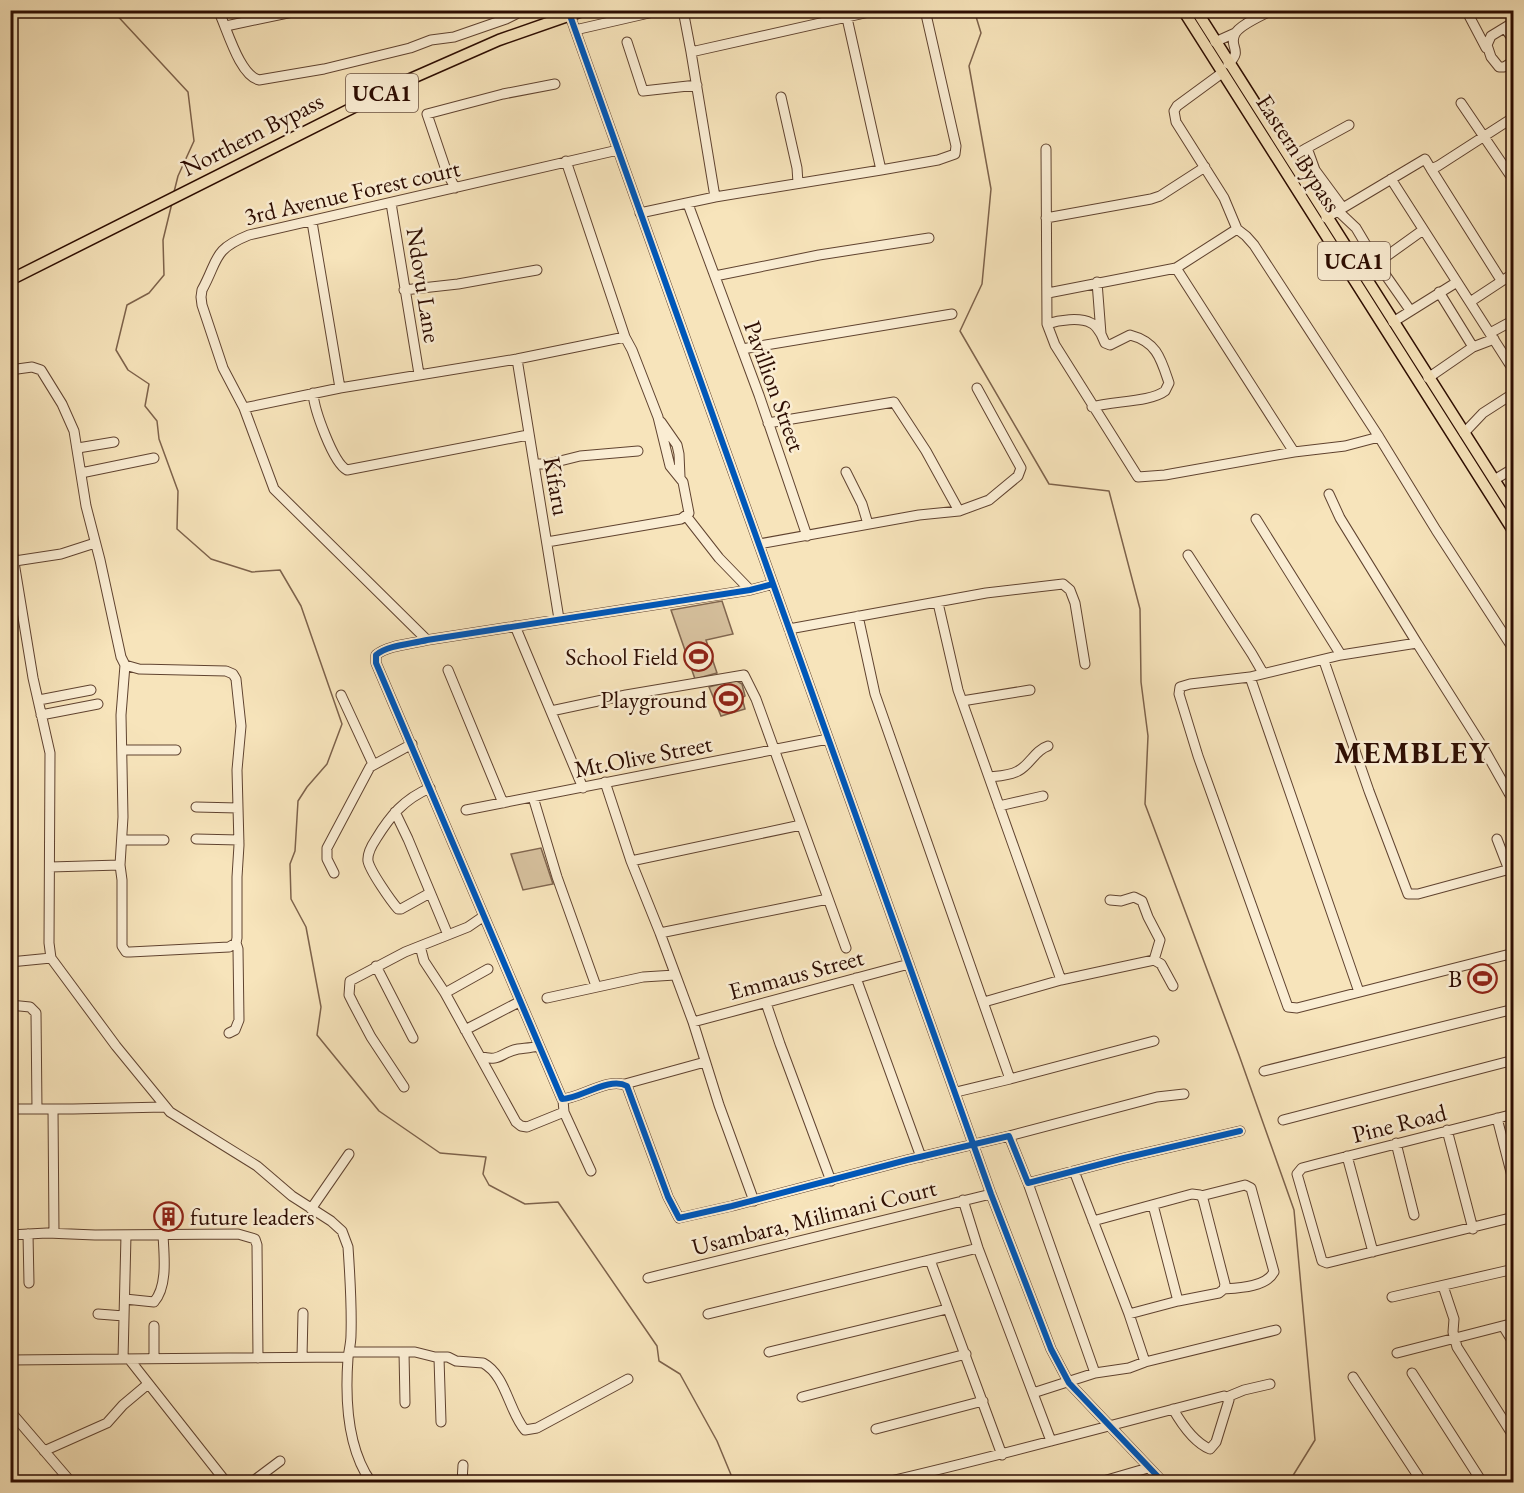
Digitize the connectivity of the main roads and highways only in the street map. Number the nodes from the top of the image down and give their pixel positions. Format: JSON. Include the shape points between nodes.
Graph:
{"nodes":[{"id":1,"x":585,"y":10,"type":"edge"},
{"id":2,"x":1183,"y":10,"type":"edge"},
{"id":3,"x":1196,"y":10,"type":"edge"},
{"id":4,"x":569,"y":13,"type":"edge"},
{"id":5,"x":1225,"y":68,"type":"junction"},
{"id":6,"x":10,"y":280,"type":"edge"},
{"id":7,"x":1514,"y":511,"type":"edge"},
{"id":8,"x":1514,"y":532,"type":"edge"}],
"edges":[{"from":1,"to":4,"type":"main road","name":"Northern Bypass","number":"UCA1"},
{"from":2,"to":5,"type":"main road","name":"Eastern Bypass"},
{"from":3,"to":5,"type":"main road","name":"Eastern Bypass","number":"UCA1"},
{"from":4,"to":6,"type":"main road","name":"Northern Bypass","number":"UCA1","via":[[454,58]]},
{"from":5,"to":7,"type":"main road","name":"Eastern Bypass","number":"UCA1","via":[[1290,158]]},
{"from":5,"to":8,"type":"main road","name":"Eastern Bypass"}]}
